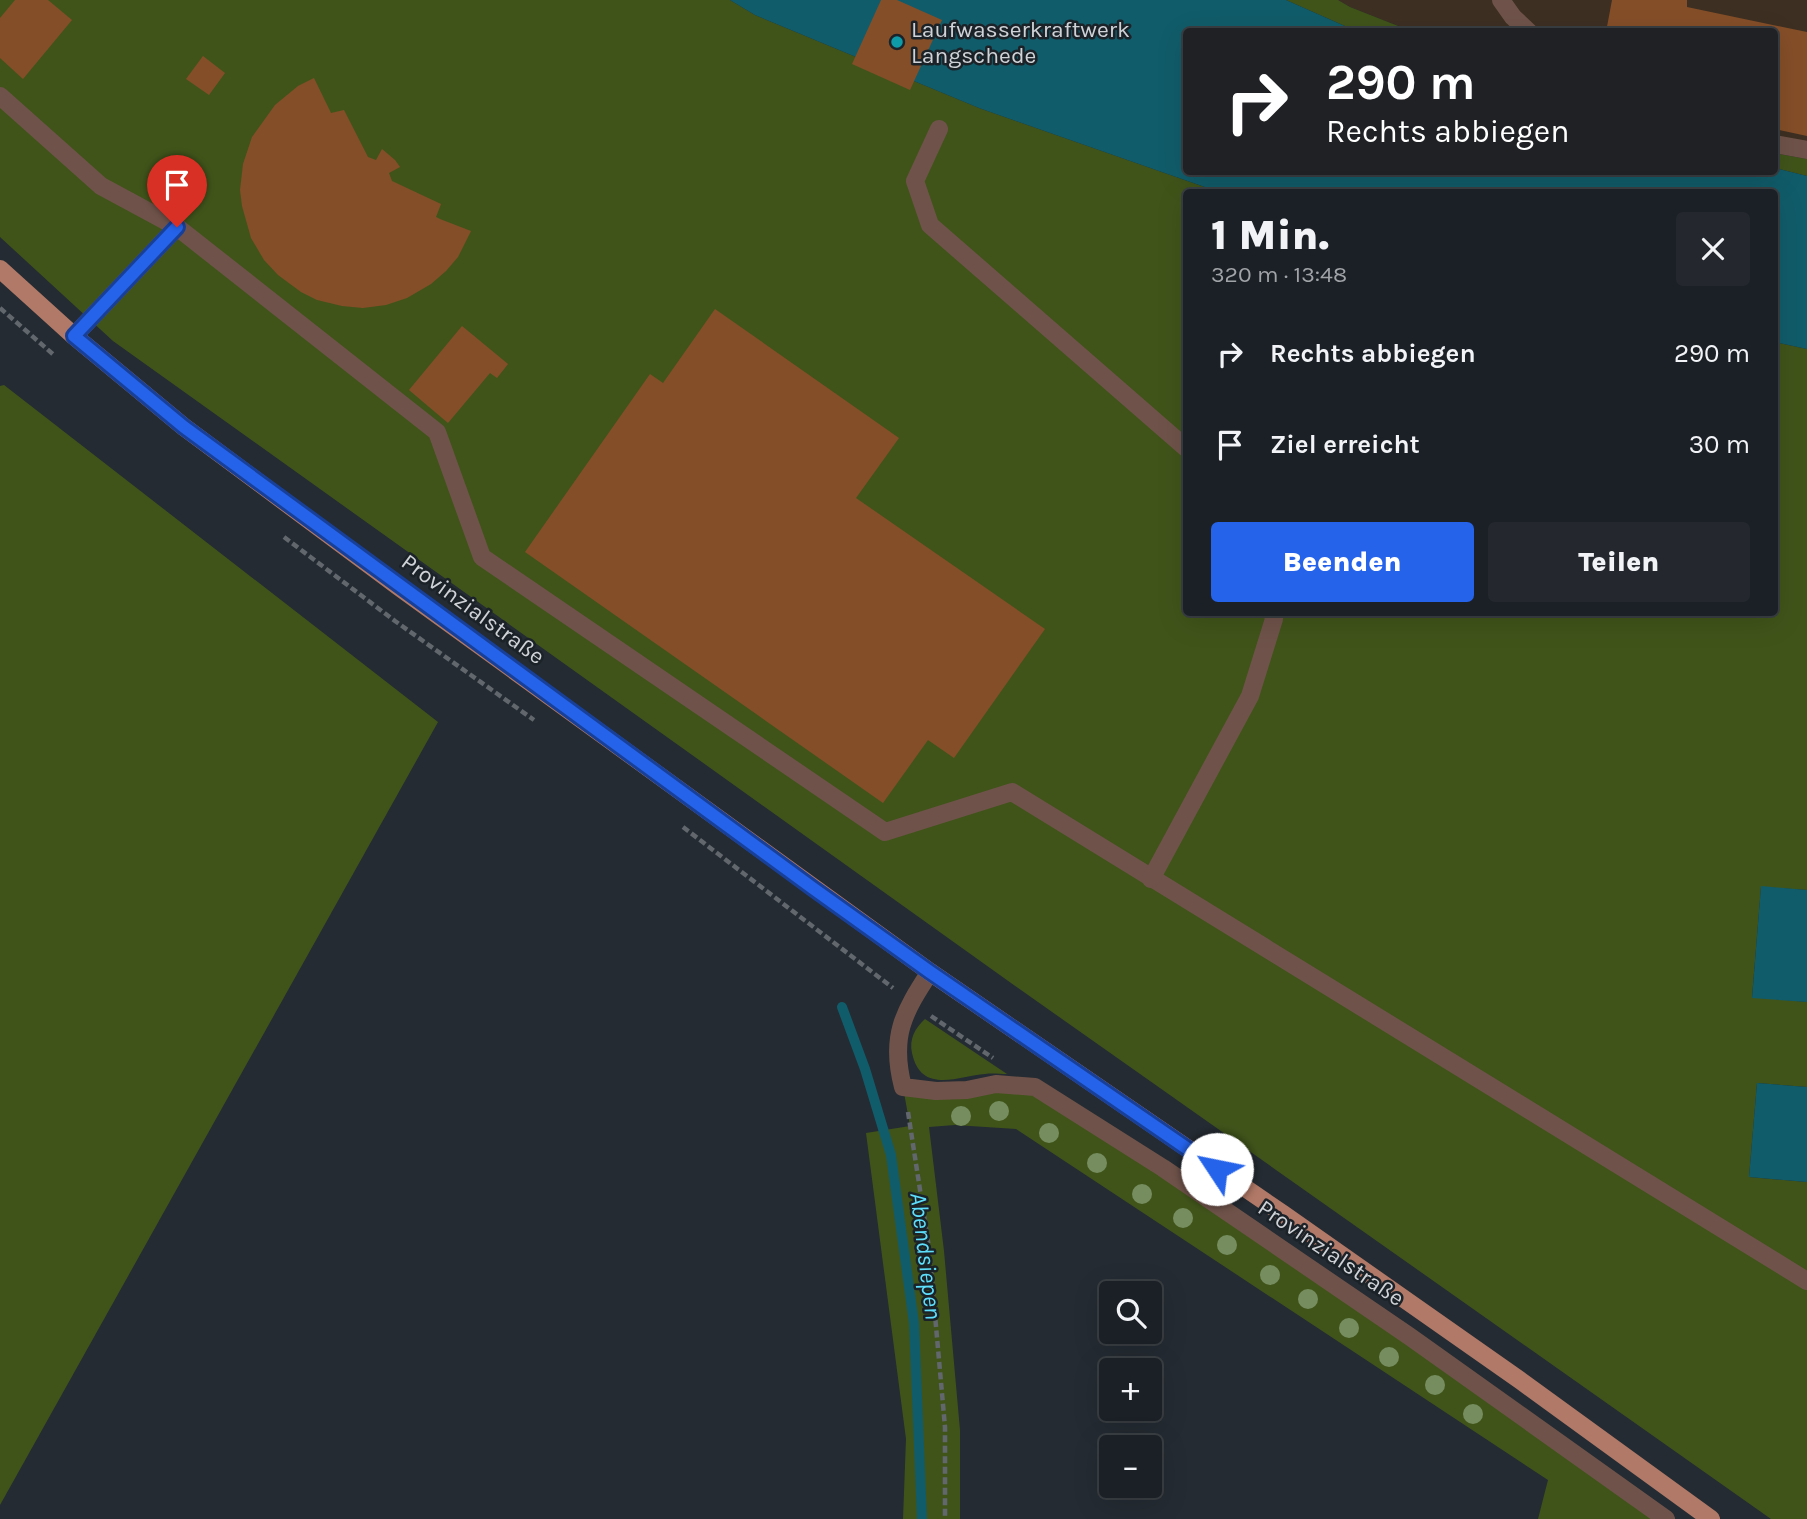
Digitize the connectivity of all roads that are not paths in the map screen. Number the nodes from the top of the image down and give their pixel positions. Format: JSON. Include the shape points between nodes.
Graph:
{"nodes":[{"id":1,"x":1501,"y":0,"type":"edge"},
{"id":2,"x":1525,"y":28,"type":"edge"},
{"id":3,"x":0,"y":96,"type":"edge"},
{"id":4,"x":939,"y":129,"type":"dead end"},
{"id":5,"x":1778,"y":145,"type":"edge"},
{"id":6,"x":1807,"y":150,"type":"edge"},
{"id":7,"x":177,"y":227,"type":"junction"},
{"id":8,"x":0,"y":269,"type":"edge"},
{"id":9,"x":74,"y":336,"type":"junction"},
{"id":10,"x":1183,"y":445,"type":"edge"},
{"id":11,"x":1273,"y":616,"type":"edge"},
{"id":12,"x":1151,"y":879,"type":"junction"},
{"id":13,"x":930,"y":972,"type":"junction"},
{"id":14,"x":1807,"y":1281,"type":"edge"},
{"id":15,"x":1666,"y":1519,"type":"edge"},
{"id":16,"x":1711,"y":1519,"type":"edge"}],
"edges":[{"from":1,"to":2,"type":"street"},
{"from":3,"to":7,"type":"street","via":[[101,186]]},
{"from":4,"to":10,"type":"street","via":[[915,181],[930,225]]},
{"from":5,"to":6,"type":"street"},
{"from":7,"to":9,"type":"street"},
{"from":7,"to":12,"type":"street","via":[[437,432],[482,557],[884,832],[1012,792]]},
{"from":8,"to":9,"type":"main road","name":"Provinzialstraße"},
{"from":9,"to":13,"type":"main road","name":"Provinzialstraße","via":[[195,435]]},
{"from":11,"to":12,"type":"street","via":[[1250,696]]},
{"from":12,"to":14,"type":"street"},
{"from":13,"to":15,"type":"street","name":"Provinzialstraße","via":[[899,1032],[897,1064],[904,1087],[936,1091],[996,1084],[1035,1087],[1376,1313]]},
{"from":13,"to":16,"type":"main road","name":"Provinzialstraße","via":[[1283,1214]]}]}
